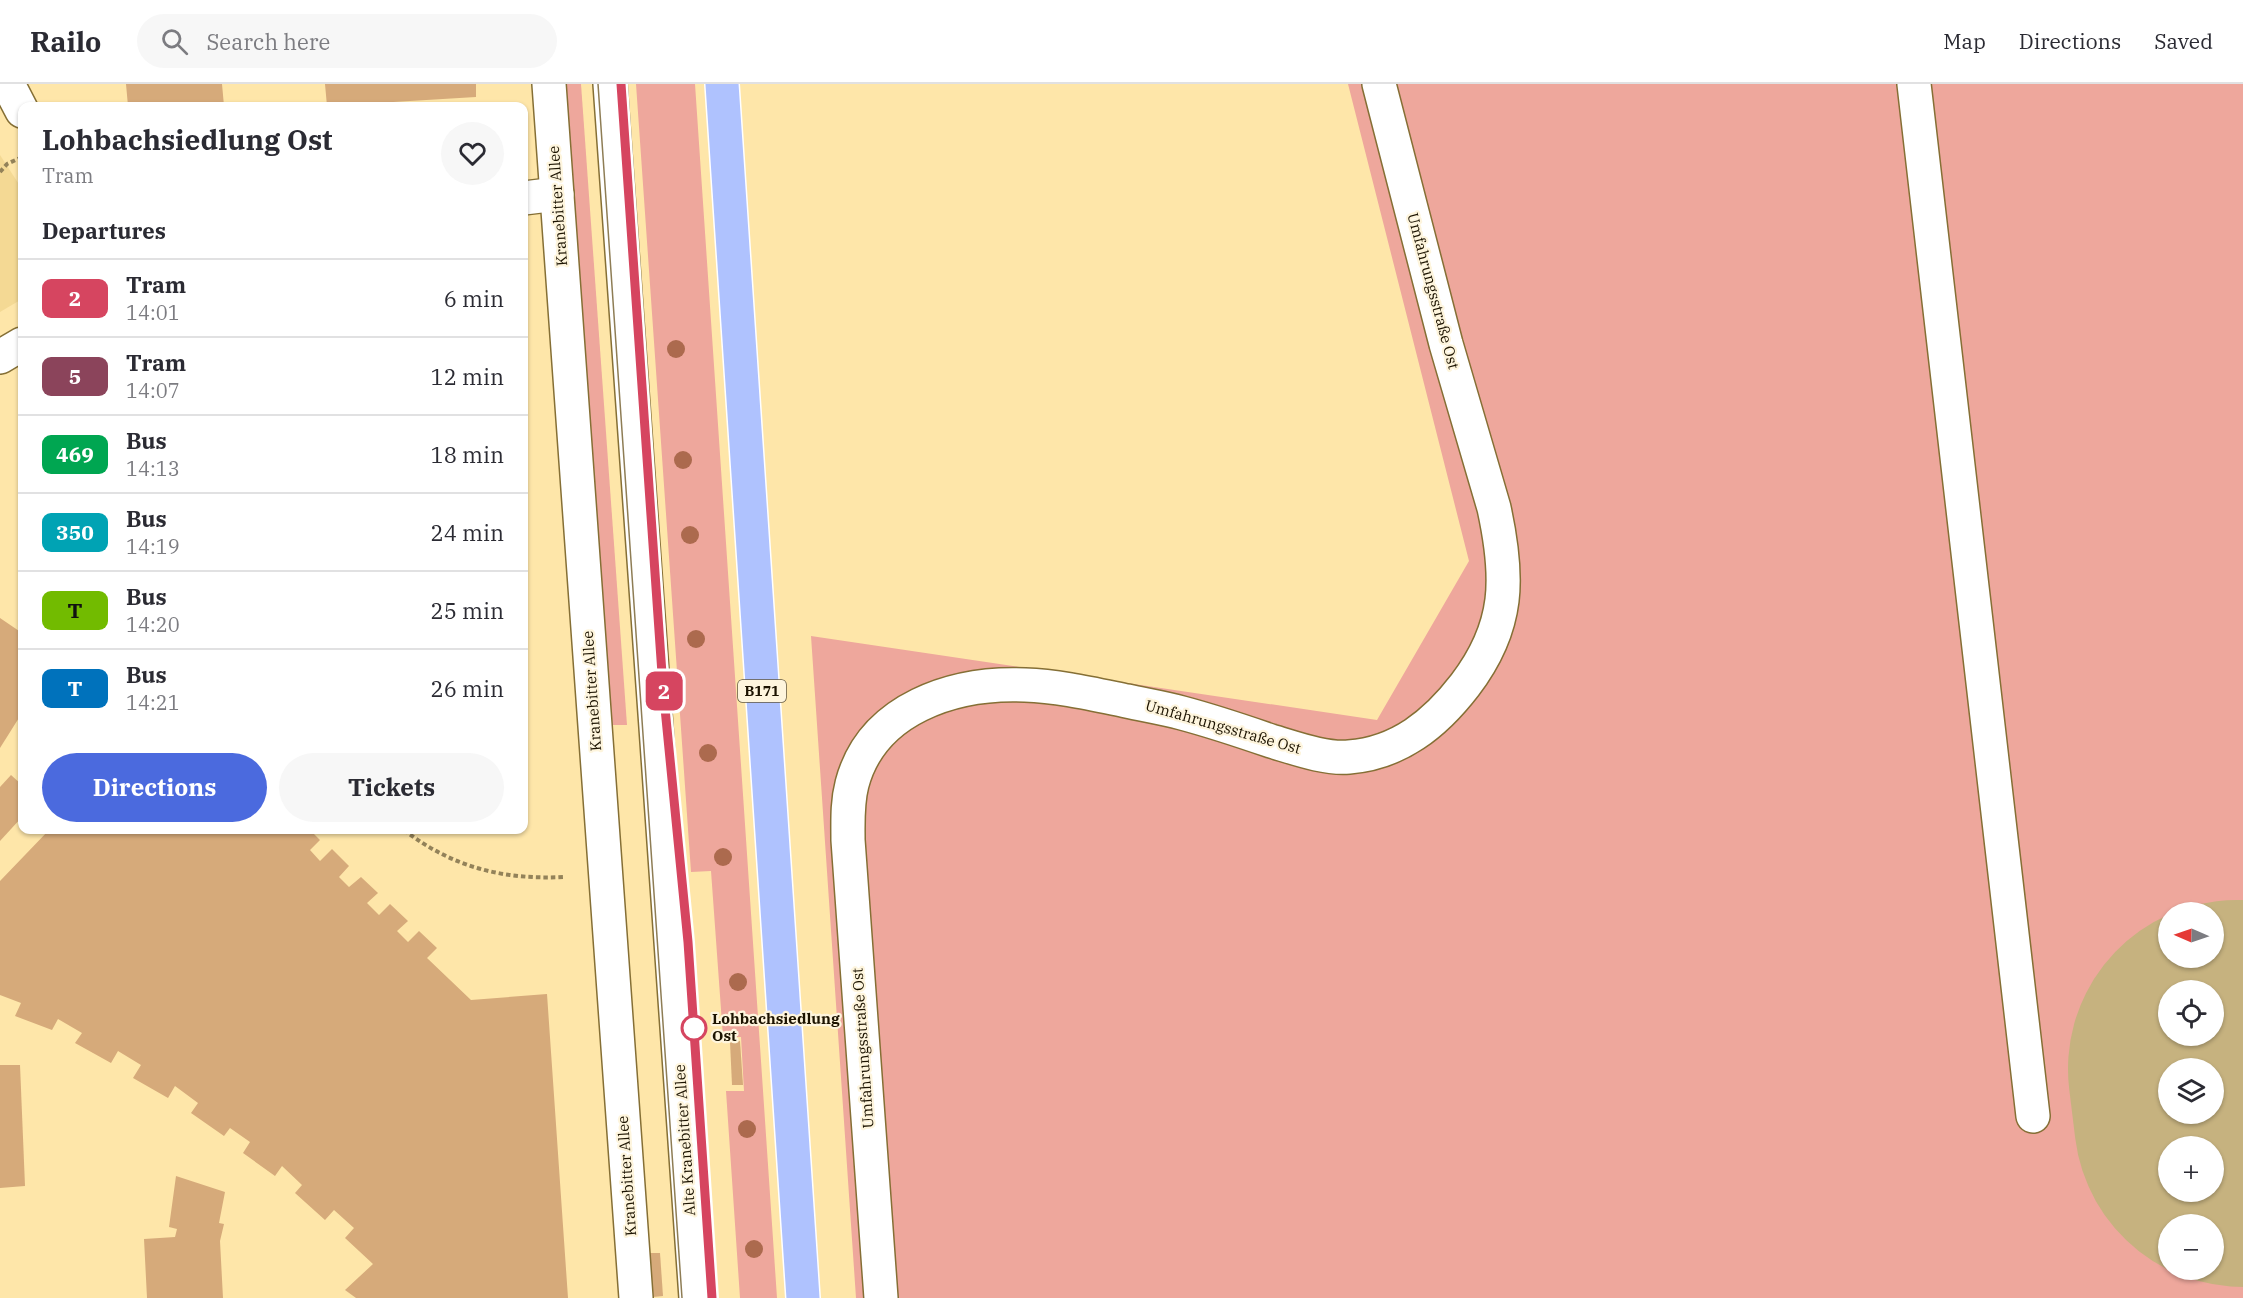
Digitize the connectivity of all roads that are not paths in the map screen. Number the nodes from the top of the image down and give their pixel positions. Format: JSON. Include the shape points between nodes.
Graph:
{"nodes":[{"id":1,"x":8,"y":84,"type":"edge"},
{"id":2,"x":549,"y":84,"type":"edge"},
{"id":3,"x":610,"y":84,"type":"edge"},
{"id":4,"x":722,"y":84,"type":"edge"},
{"id":5,"x":1379,"y":84,"type":"edge"},
{"id":6,"x":1914,"y":84,"type":"edge"},
{"id":7,"x":18,"y":103,"type":"edge"},
{"id":8,"x":557,"y":194,"type":"junction"},
{"id":9,"x":528,"y":198,"type":"edge"},
{"id":10,"x":18,"y":346,"type":"edge"},
{"id":11,"x":0,"y":357,"type":"edge"},
{"id":12,"x":2033,"y":1116,"type":"dead end"},
{"id":13,"x":636,"y":1298,"type":"edge"},
{"id":14,"x":696,"y":1298,"type":"edge"},
{"id":15,"x":803,"y":1298,"type":"edge"},
{"id":16,"x":881,"y":1298,"type":"edge"}],
"edges":[{"from":1,"to":7,"type":"street"},
{"from":2,"to":8,"type":"street","name":"Kranebitter Allee"},
{"from":3,"to":14,"type":"street","name":"Alte Kranebitter Allee"},
{"from":4,"to":15,"type":"main road","number":"B171"},
{"from":5,"to":16,"type":"street","name":"Umfahrungsstraße Ost","via":[[1502,544],[1503,601],[1489,649],[1458,694],[1433,719],[1412,737],[1373,754],[1318,754],[1180,712],[1095,694],[1026,685],[976,688],[941,696],[906,712],[872,742],[859,763],[848,808]]},
{"from":6,"to":12,"type":"street"},
{"from":8,"to":9,"type":"street"},
{"from":8,"to":13,"type":"street","name":"Kranebitter Allee"},
{"from":10,"to":11,"type":"street"}]}
